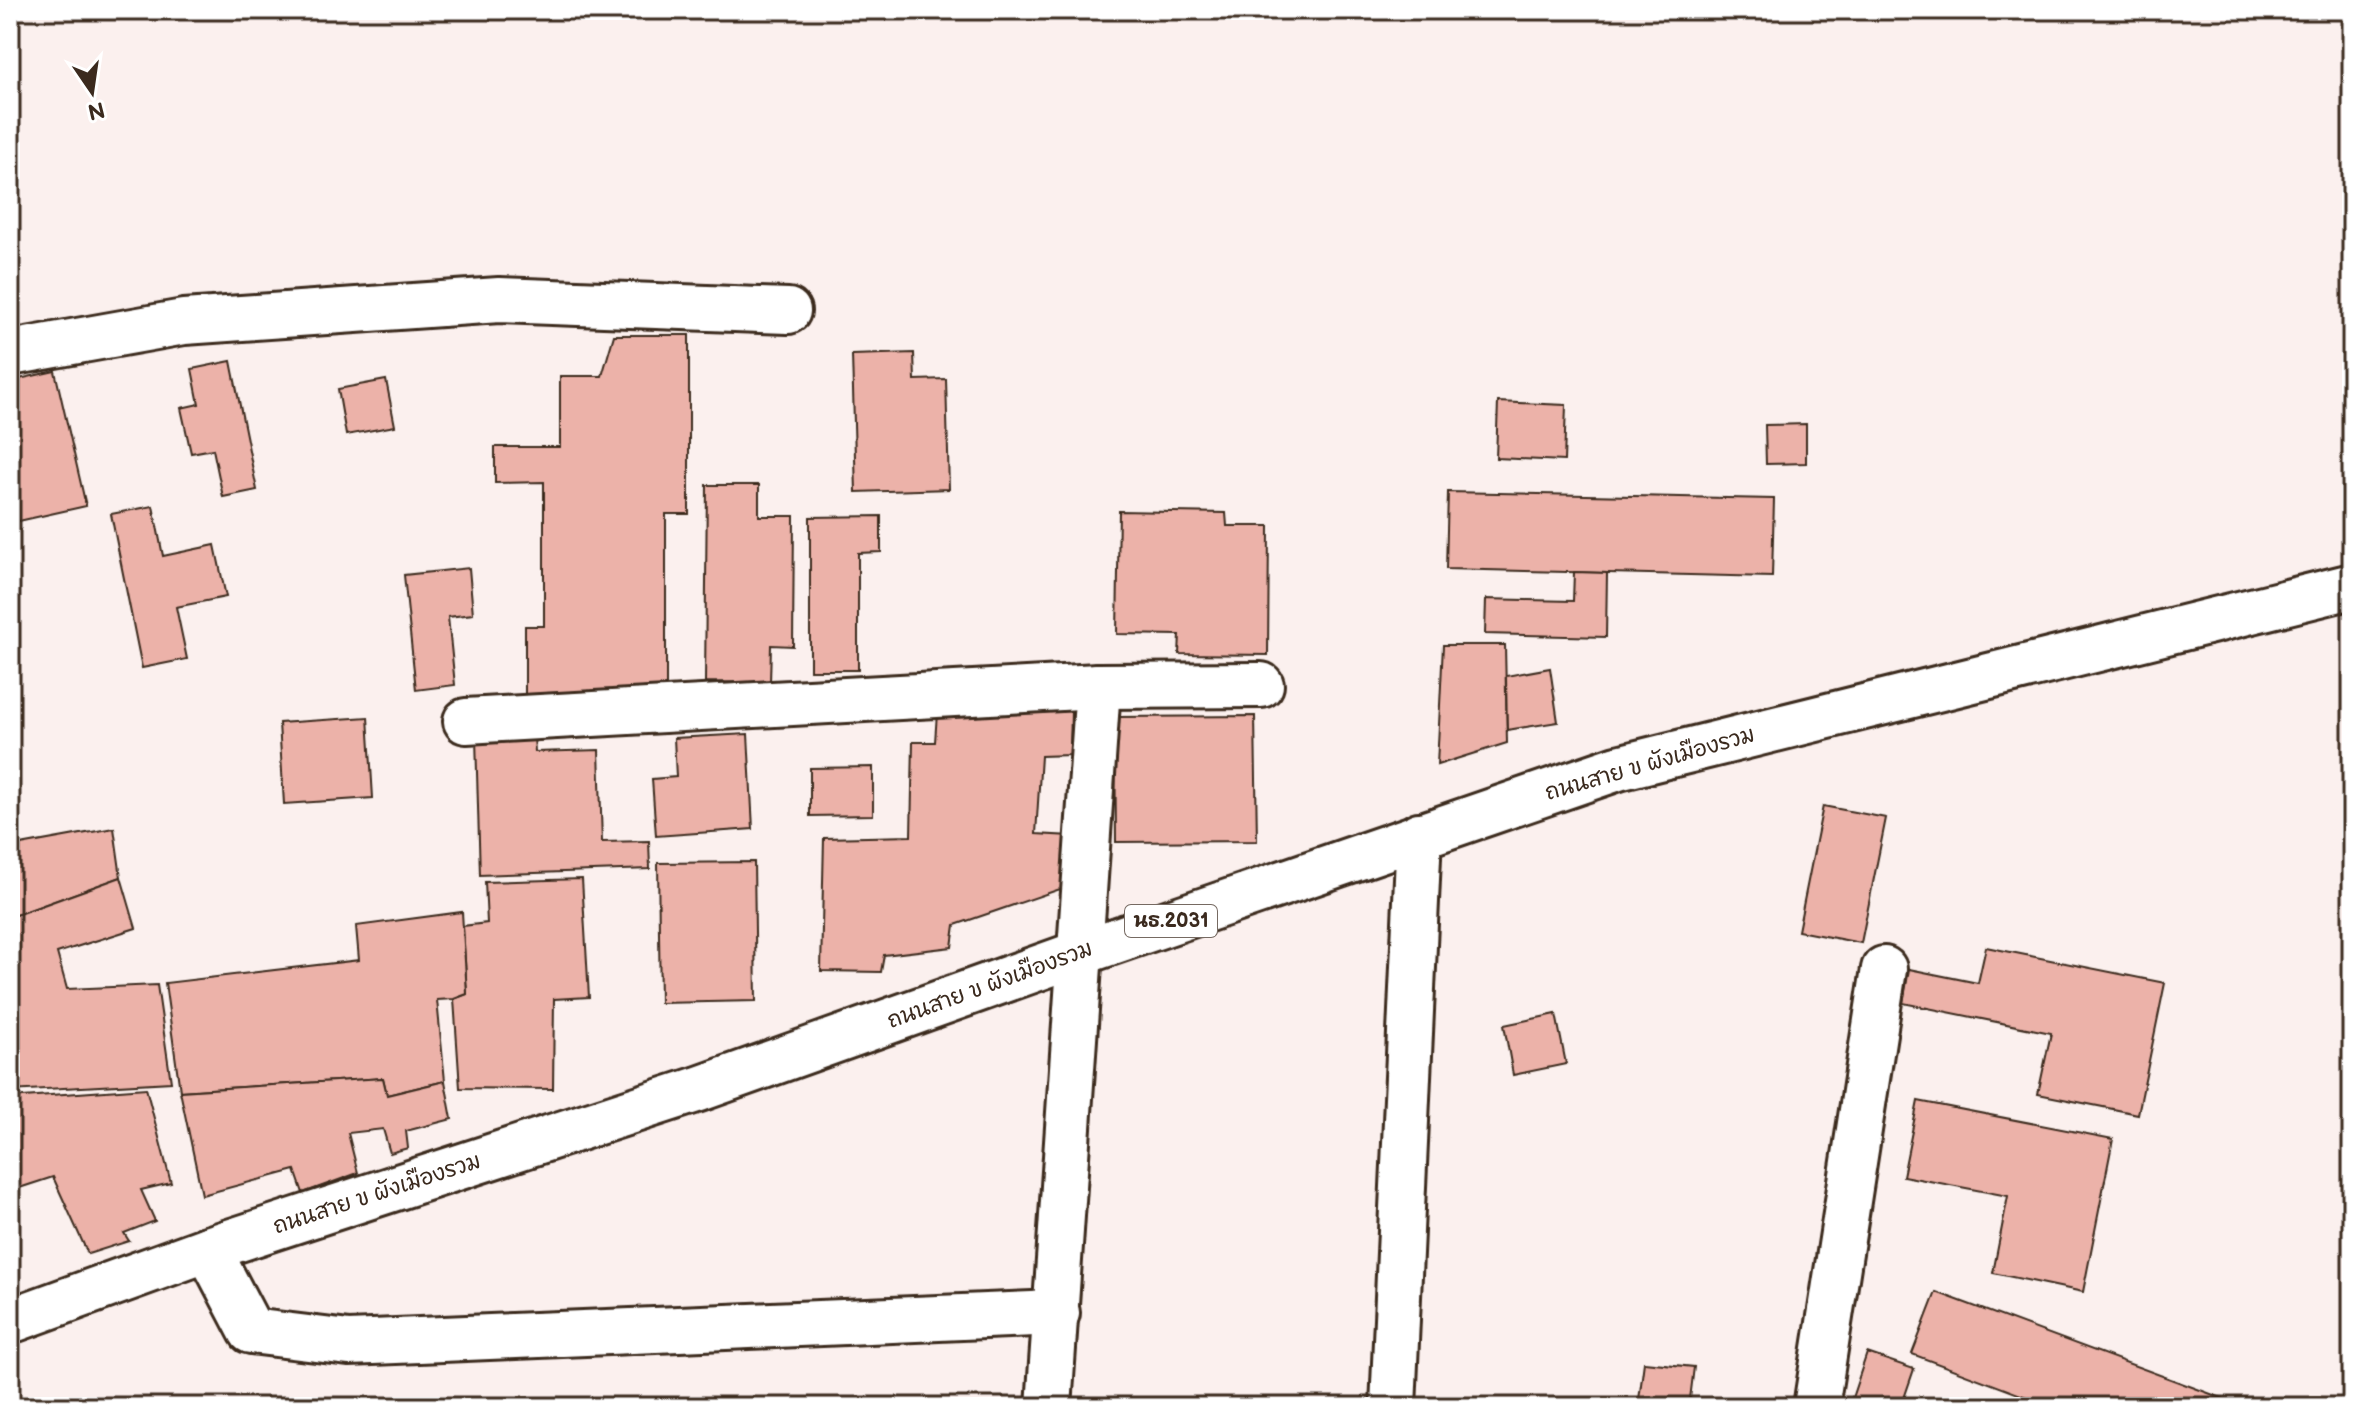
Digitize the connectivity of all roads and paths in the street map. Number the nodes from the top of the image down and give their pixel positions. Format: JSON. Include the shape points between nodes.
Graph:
{"nodes":[{"id":1,"x":788,"y":311,"type":"dead end"},
{"id":2,"x":10,"y":353,"type":"edge"},
{"id":3,"x":2352,"y":586,"type":"edge"},
{"id":4,"x":1261,"y":685,"type":"dead end"},
{"id":5,"x":1098,"y":686,"type":"junction"},
{"id":6,"x":466,"y":721,"type":"dead end"},
{"id":7,"x":1419,"y":835,"type":"junction"},
{"id":8,"x":1080,"y":953,"type":"junction"},
{"id":9,"x":1884,"y":969,"type":"dead end"},
{"id":10,"x":208,"y":1249,"type":"junction"},
{"id":11,"x":1057,"y":1313,"type":"junction"},
{"id":12,"x":10,"y":1321,"type":"edge"},
{"id":13,"x":1049,"y":1407,"type":"edge"},
{"id":14,"x":1393,"y":1407,"type":"edge"},
{"id":15,"x":1816,"y":1407,"type":"edge"}],
"edges":[{"from":1,"to":2,"type":"main road","via":[[499,300],[184,322]]},
{"from":3,"to":7,"type":"main road","name":"ถนนสาย ข ผังเมืองรวม","number":"นธ.2031","via":[[1618,768]]},
{"from":4,"to":5,"type":"main road"},
{"from":5,"to":6,"type":"main road"},
{"from":5,"to":8,"type":"main road"},
{"from":7,"to":8,"type":"main road","name":"ถนนสาย ข ผังเมืองรวม","number":"นธ.2031"},
{"from":7,"to":14,"type":"main road"},
{"from":8,"to":10,"type":"main road","name":"ถนนสาย ข ผังเมืองรวม","number":"นธ.2031","via":[[699,1089]]},
{"from":8,"to":11,"type":"main road"},
{"from":9,"to":15,"type":"main road"},
{"from":10,"to":11,"type":"main road","via":[[251,1331],[349,1343]]},
{"from":10,"to":12,"type":"main road","name":"ถนนสาย ข ผังเมืองรวม","number":"นธ.2031"},
{"from":11,"to":13,"type":"main road"}]}
